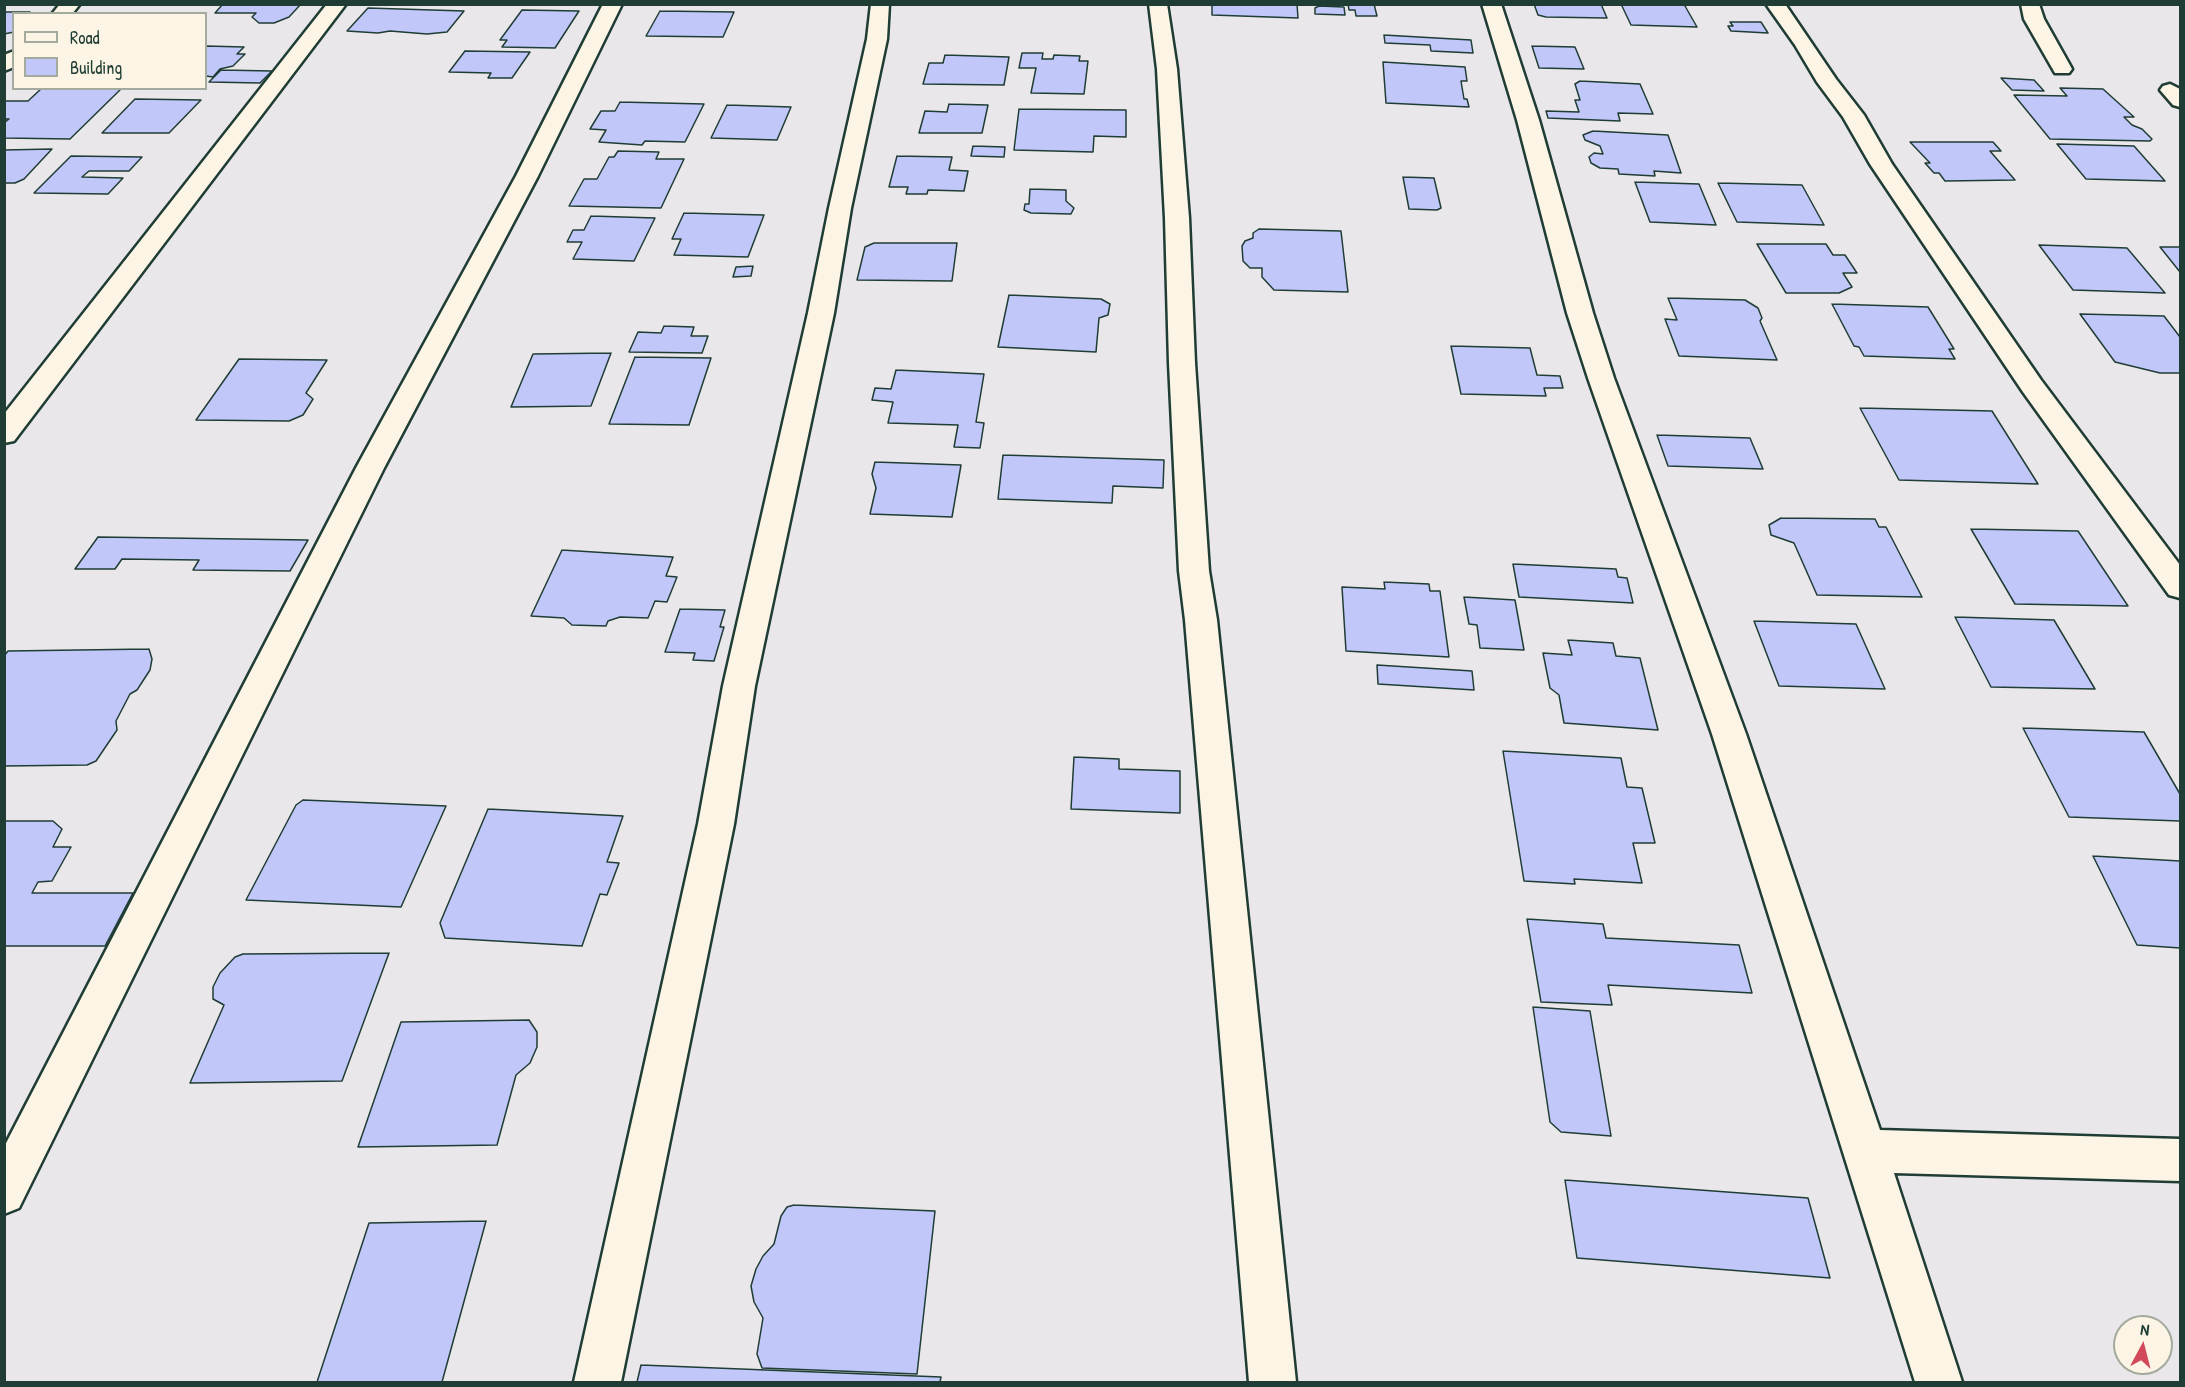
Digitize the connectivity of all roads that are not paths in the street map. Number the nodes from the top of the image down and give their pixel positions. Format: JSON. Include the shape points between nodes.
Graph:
{"nodes":[{"id":1,"x":337,"y":4,"type":"edge"},
{"id":2,"x":613,"y":4,"type":"edge"},
{"id":3,"x":880,"y":4,"type":"edge"},
{"id":4,"x":1158,"y":4,"type":"edge"},
{"id":5,"x":1491,"y":4,"type":"edge"},
{"id":6,"x":1775,"y":4,"type":"edge"},
{"id":7,"x":2030,"y":4,"type":"edge"},
{"id":8,"x":2062,"y":69,"type":"dead end"},
{"id":9,"x":4,"y":434,"type":"edge"},
{"id":10,"x":2181,"y":587,"type":"edge"},
{"id":11,"x":1866,"y":1151,"type":"junction"},
{"id":12,"x":2181,"y":1160,"type":"edge"},
{"id":13,"x":4,"y":1192,"type":"edge"},
{"id":14,"x":597,"y":1383,"type":"edge"},
{"id":15,"x":1273,"y":1383,"type":"edge"},
{"id":16,"x":1938,"y":1383,"type":"edge"}],
"edges":[{"from":1,"to":9,"type":"street"},
{"from":2,"to":13,"type":"street","via":[[527,176],[370,468]]},
{"from":3,"to":14,"type":"street","via":[[877,39],[821,313],[739,686],[716,824]]},
{"from":4,"to":15,"type":"street","via":[[1167,69],[1177,218],[1194,572]]},
{"from":5,"to":11,"type":"street","via":[[1601,378],[1729,734]]},
{"from":6,"to":10,"type":"street","via":[[2032,386]]},
{"from":7,"to":8,"type":"street","via":[[2034,19]]},
{"from":11,"to":12,"type":"street"},
{"from":11,"to":16,"type":"street"}]}
